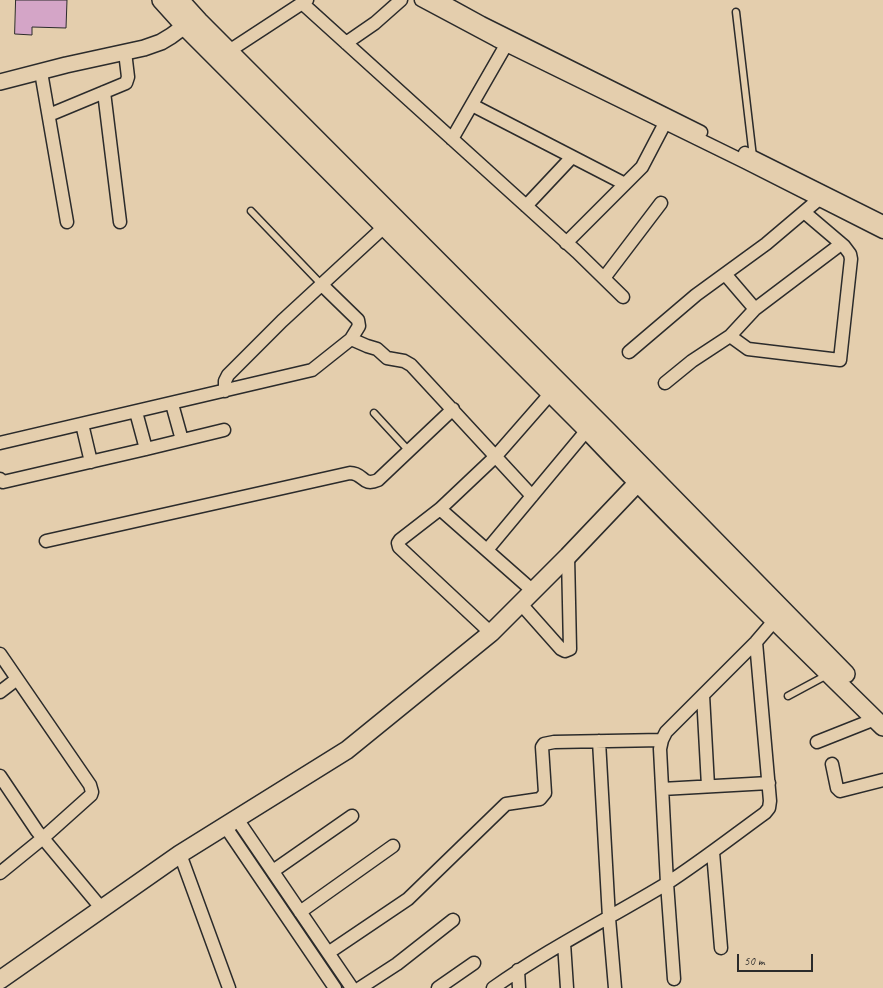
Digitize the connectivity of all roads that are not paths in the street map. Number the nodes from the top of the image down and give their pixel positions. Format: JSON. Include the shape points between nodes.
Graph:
{"nodes":[{"id":1,"x":161,"y":0,"type":"edge"},
{"id":2,"x":180,"y":0,"type":"edge"},
{"id":3,"x":401,"y":0,"type":"edge"},
{"id":4,"x":421,"y":0,"type":"edge"},
{"id":5,"x":440,"y":0,"type":"edge"},
{"id":6,"x":305,"y":1,"type":"edge"},
{"id":7,"x":736,"y":12,"type":"dead end"},
{"id":8,"x":190,"y":22,"type":"junction"},
{"id":9,"x":346,"y":43,"type":"junction"},
{"id":10,"x":506,"y":45,"type":"junction"},
{"id":11,"x":229,"y":51,"type":"junction"},
{"id":12,"x":125,"y":52,"type":"junction"},
{"id":13,"x":41,"y":72,"type":"junction"},
{"id":14,"x":0,"y":82,"type":"edge"},
{"id":15,"x":104,"y":92,"type":"junction"},
{"id":16,"x":472,"y":106,"type":"junction"},
{"id":17,"x":49,"y":115,"type":"junction"},
{"id":18,"x":665,"y":123,"type":"junction"},
{"id":19,"x":452,"y":139,"type":"junction"},
{"id":20,"x":572,"y":157,"type":"junction"},
{"id":21,"x":753,"y":157,"type":"junction"},
{"id":22,"x":625,"y":184,"type":"junction"},
{"id":23,"x":818,"y":200,"type":"junction"},
{"id":24,"x":660,"y":203,"type":"dead end"},
{"id":25,"x":526,"y":206,"type":"junction"},
{"id":26,"x":843,"y":207,"type":"junction"},
{"id":27,"x":251,"y":211,"type":"dead end"},
{"id":28,"x":804,"y":212,"type":"junction"},
{"id":29,"x":67,"y":222,"type":"dead end"},
{"id":30,"x":120,"y":222,"type":"dead end"},
{"id":31,"x":883,"y":222,"type":"edge"},
{"id":32,"x":384,"y":227,"type":"junction"},
{"id":33,"x":883,"y":232,"type":"edge"},
{"id":34,"x":566,"y":243,"type":"junction"},
{"id":35,"x":841,"y":244,"type":"junction"},
{"id":36,"x":725,"y":274,"type":"junction"},
{"id":37,"x":604,"y":278,"type":"junction"},
{"id":38,"x":322,"y":285,"type":"junction"},
{"id":39,"x":623,"y":297,"type":"dead end"},
{"id":40,"x":754,"y":309,"type":"junction"},
{"id":41,"x":730,"y":336,"type":"junction"},
{"id":42,"x":351,"y":339,"type":"junction"},
{"id":43,"x":629,"y":352,"type":"dead end"},
{"id":44,"x":665,"y":383,"type":"dead end"},
{"id":45,"x":225,"y":391,"type":"junction"},
{"id":46,"x":551,"y":393,"type":"junction"},
{"id":47,"x":172,"y":404,"type":"junction"},
{"id":48,"x":453,"y":409,"type":"junction"},
{"id":49,"x":136,"y":412,"type":"junction"},
{"id":50,"x":374,"y":413,"type":"dead end"},
{"id":51,"x":82,"y":424,"type":"junction"},
{"id":52,"x":224,"y":430,"type":"dead end"},
{"id":53,"x":587,"y":430,"type":"junction"},
{"id":54,"x":182,"y":440,"type":"junction"},
{"id":55,"x":0,"y":443,"type":"edge"},
{"id":56,"x":146,"y":449,"type":"junction"},
{"id":57,"x":409,"y":451,"type":"junction"},
{"id":58,"x":495,"y":457,"type":"junction"},
{"id":59,"x":91,"y":462,"type":"junction"},
{"id":60,"x":642,"y":477,"type":"junction"},
{"id":61,"x":0,"y":479,"type":"edge"},
{"id":62,"x":532,"y":496,"type":"junction"},
{"id":63,"x":440,"y":509,"type":"junction"},
{"id":64,"x":46,"y":540,"type":"dead end"},
{"id":65,"x":487,"y":550,"type":"junction"},
{"id":66,"x":568,"y":556,"type":"junction"},
{"id":67,"x":533,"y":591,"type":"junction"},
{"id":68,"x":521,"y":604,"type":"junction"},
{"id":69,"x":774,"y":621,"type":"junction"},
{"id":70,"x":491,"y":633,"type":"junction"},
{"id":71,"x":756,"y":642,"type":"junction"},
{"id":72,"x":0,"y":654,"type":"edge"},
{"id":73,"x":829,"y":674,"type":"junction"},
{"id":74,"x":17,"y":679,"type":"junction"},
{"id":75,"x":0,"y":692,"type":"edge"},
{"id":76,"x":703,"y":695,"type":"junction"},
{"id":77,"x":788,"y":696,"type":"dead end"},
{"id":78,"x":880,"y":719,"type":"edge"},
{"id":79,"x":662,"y":740,"type":"junction"},
{"id":80,"x":599,"y":741,"type":"junction"},
{"id":81,"x":817,"y":742,"type":"dead end"},
{"id":82,"x":832,"y":764,"type":"dead end"},
{"id":83,"x":0,"y":776,"type":"edge"},
{"id":84,"x":883,"y":780,"type":"edge"},
{"id":85,"x":769,"y":783,"type":"junction"},
{"id":86,"x":708,"y":786,"type":"junction"},
{"id":87,"x":662,"y":789,"type":"junction"},
{"id":88,"x":352,"y":816,"type":"dead end"},
{"id":89,"x":231,"y":823,"type":"junction"},
{"id":90,"x":43,"y":838,"type":"junction"},
{"id":91,"x":394,"y":846,"type":"dead end"},
{"id":92,"x":187,"y":850,"type":"junction"},
{"id":93,"x":713,"y":852,"type":"junction"},
{"id":94,"x":273,"y":871,"type":"junction"},
{"id":95,"x":0,"y":873,"type":"edge"},
{"id":96,"x":667,"y":883,"type":"junction"},
{"id":97,"x":102,"y":909,"type":"junction"},
{"id":98,"x":300,"y":912,"type":"junction"},
{"id":99,"x":609,"y":918,"type":"junction"},
{"id":100,"x":453,"y":920,"type":"dead end"},
{"id":101,"x":312,"y":928,"type":"junction"},
{"id":102,"x":300,"y":936,"type":"junction"},
{"id":103,"x":564,"y":943,"type":"junction"},
{"id":104,"x":721,"y":948,"type":"dead end"},
{"id":105,"x":328,"y":953,"type":"junction"},
{"id":106,"x":474,"y":963,"type":"dead end"},
{"id":107,"x":518,"y":970,"type":"junction"},
{"id":108,"x":4,"y":978,"type":"edge"},
{"id":109,"x":674,"y":979,"type":"dead end"},
{"id":110,"x":229,"y":988,"type":"edge"},
{"id":111,"x":335,"y":988,"type":"edge"},
{"id":112,"x":352,"y":988,"type":"edge"},
{"id":113,"x":360,"y":988,"type":"edge"},
{"id":114,"x":438,"y":988,"type":"edge"},
{"id":115,"x":494,"y":988,"type":"edge"},
{"id":116,"x":519,"y":988,"type":"edge"},
{"id":117,"x":567,"y":988,"type":"edge"},
{"id":118,"x":615,"y":988,"type":"edge"}],
"edges":[{"from":1,"to":8,"type":"main road"},
{"from":2,"to":8,"type":"main road"},
{"from":3,"to":9,"type":"street","via":[[375,23]]},
{"from":4,"to":10,"type":"street"},
{"from":5,"to":21,"type":"street"},
{"from":6,"to":9,"type":"street"},
{"from":6,"to":11,"type":"street"},
{"from":7,"to":21,"type":"lane"},
{"from":8,"to":11,"type":"main road"},
{"from":8,"to":12,"type":"street","via":[[161,42]]},
{"from":8,"to":32,"type":"main road"},
{"from":9,"to":19,"type":"street"},
{"from":10,"to":16,"type":"street"},
{"from":10,"to":18,"type":"street"},
{"from":11,"to":60,"type":"main road"},
{"from":12,"to":13,"type":"street"},
{"from":12,"to":15,"type":"street","via":[[128,80]]},
{"from":13,"to":14,"type":"street"},
{"from":13,"to":17,"type":"street"},
{"from":15,"to":17,"type":"street"},
{"from":15,"to":30,"type":"street"},
{"from":16,"to":19,"type":"street"},
{"from":16,"to":20,"type":"street"},
{"from":17,"to":29,"type":"street"},
{"from":18,"to":22,"type":"street","via":[[644,164]]},
{"from":18,"to":23,"type":"street"},
{"from":19,"to":25,"type":"street"},
{"from":20,"to":22,"type":"street"},
{"from":20,"to":25,"type":"street"},
{"from":21,"to":26,"type":"street"},
{"from":22,"to":34,"type":"street"},
{"from":23,"to":26,"type":"street"},
{"from":23,"to":28,"type":"street"},
{"from":24,"to":37,"type":"street"},
{"from":25,"to":34,"type":"street"},
{"from":26,"to":31,"type":"street"},
{"from":26,"to":33,"type":"street"},
{"from":27,"to":38,"type":"lane"},
{"from":28,"to":35,"type":"street"},
{"from":28,"to":36,"type":"street"},
{"from":32,"to":38,"type":"street"},
{"from":32,"to":46,"type":"main road"},
{"from":34,"to":37,"type":"street"},
{"from":35,"to":40,"type":"street"},
{"from":35,"to":41,"type":"street","via":[[851,259],[840,360],[748,349]]},
{"from":36,"to":40,"type":"street"},
{"from":36,"to":43,"type":"street","via":[[696,294]]},
{"from":37,"to":39,"type":"street"},
{"from":38,"to":42,"type":"street","via":[[358,320],[359,326]]},
{"from":38,"to":45,"type":"street","via":[[228,375]]},
{"from":40,"to":41,"type":"street"},
{"from":41,"to":44,"type":"street","via":[[692,361]]},
{"from":42,"to":45,"type":"street","via":[[312,370]]},
{"from":42,"to":48,"type":"street","via":[[377,349],[387,358],[408,362]]},
{"from":45,"to":47,"type":"street"},
{"from":46,"to":53,"type":"main road"},
{"from":46,"to":58,"type":"street"},
{"from":47,"to":49,"type":"street"},
{"from":47,"to":54,"type":"street"},
{"from":48,"to":57,"type":"street"},
{"from":48,"to":58,"type":"street"},
{"from":49,"to":51,"type":"street"},
{"from":49,"to":56,"type":"street"},
{"from":50,"to":57,"type":"lane"},
{"from":51,"to":55,"type":"street"},
{"from":51,"to":59,"type":"street"},
{"from":52,"to":54,"type":"street"},
{"from":53,"to":60,"type":"main road"},
{"from":53,"to":62,"type":"street"},
{"from":54,"to":56,"type":"street"},
{"from":56,"to":59,"type":"street"},
{"from":57,"to":64,"type":"street","via":[[378,480],[372,482],[350,473]]},
{"from":58,"to":62,"type":"street"},
{"from":58,"to":63,"type":"street"},
{"from":59,"to":61,"type":"street","via":[[3,482]]},
{"from":60,"to":66,"type":"main road"},
{"from":60,"to":69,"type":"main road"},
{"from":60,"to":78,"type":"main road","via":[[834,663]]},
{"from":62,"to":65,"type":"street"},
{"from":63,"to":65,"type":"street"},
{"from":63,"to":70,"type":"street","via":[[400,540],[399,547]]},
{"from":65,"to":67,"type":"street"},
{"from":66,"to":67,"type":"main road"},
{"from":66,"to":68,"type":"street","via":[[570,649],[561,649]]},
{"from":67,"to":68,"type":"main road"},
{"from":68,"to":70,"type":"main road"},
{"from":69,"to":71,"type":"street"},
{"from":69,"to":73,"type":"main road"},
{"from":70,"to":89,"type":"main road","via":[[347,750]]},
{"from":71,"to":76,"type":"street"},
{"from":71,"to":85,"type":"street"},
{"from":72,"to":74,"type":"street"},
{"from":73,"to":77,"type":"lane"},
{"from":73,"to":78,"type":"main road"},
{"from":74,"to":75,"type":"street"},
{"from":74,"to":90,"type":"street","via":[[90,785],[92,792],[92,795]]},
{"from":76,"to":79,"type":"street","via":[[666,732]]},
{"from":76,"to":86,"type":"street"},
{"from":78,"to":81,"type":"street"},
{"from":79,"to":80,"type":"street"},
{"from":79,"to":87,"type":"street"},
{"from":80,"to":99,"type":"street"},
{"from":80,"to":105,"type":"street","via":[[544,744],[543,797],[506,804],[408,899]]},
{"from":82,"to":84,"type":"street","via":[[840,790]]},
{"from":83,"to":90,"type":"street"},
{"from":85,"to":86,"type":"street"},
{"from":85,"to":93,"type":"street","via":[[770,801],[765,813]]},
{"from":86,"to":87,"type":"street"},
{"from":87,"to":96,"type":"street"},
{"from":88,"to":94,"type":"street"},
{"from":89,"to":92,"type":"main road"},
{"from":89,"to":94,"type":"street"},
{"from":89,"to":102,"type":"street"},
{"from":90,"to":95,"type":"street"},
{"from":90,"to":97,"type":"street"},
{"from":91,"to":98,"type":"street"},
{"from":92,"to":97,"type":"main road"},
{"from":92,"to":110,"type":"street"},
{"from":93,"to":96,"type":"street"},
{"from":93,"to":104,"type":"street"},
{"from":94,"to":98,"type":"street"},
{"from":96,"to":99,"type":"street"},
{"from":96,"to":109,"type":"street"},
{"from":97,"to":108,"type":"main road"},
{"from":98,"to":101,"type":"street"},
{"from":99,"to":103,"type":"street"},
{"from":99,"to":118,"type":"street"},
{"from":100,"to":113,"type":"street","via":[[397,964]]},
{"from":101,"to":102,"type":"street"},
{"from":101,"to":105,"type":"street"},
{"from":102,"to":111,"type":"street"},
{"from":103,"to":107,"type":"street"},
{"from":103,"to":117,"type":"street"},
{"from":105,"to":112,"type":"street"},
{"from":106,"to":114,"type":"street"},
{"from":107,"to":115,"type":"street"},
{"from":107,"to":116,"type":"street"}]}
